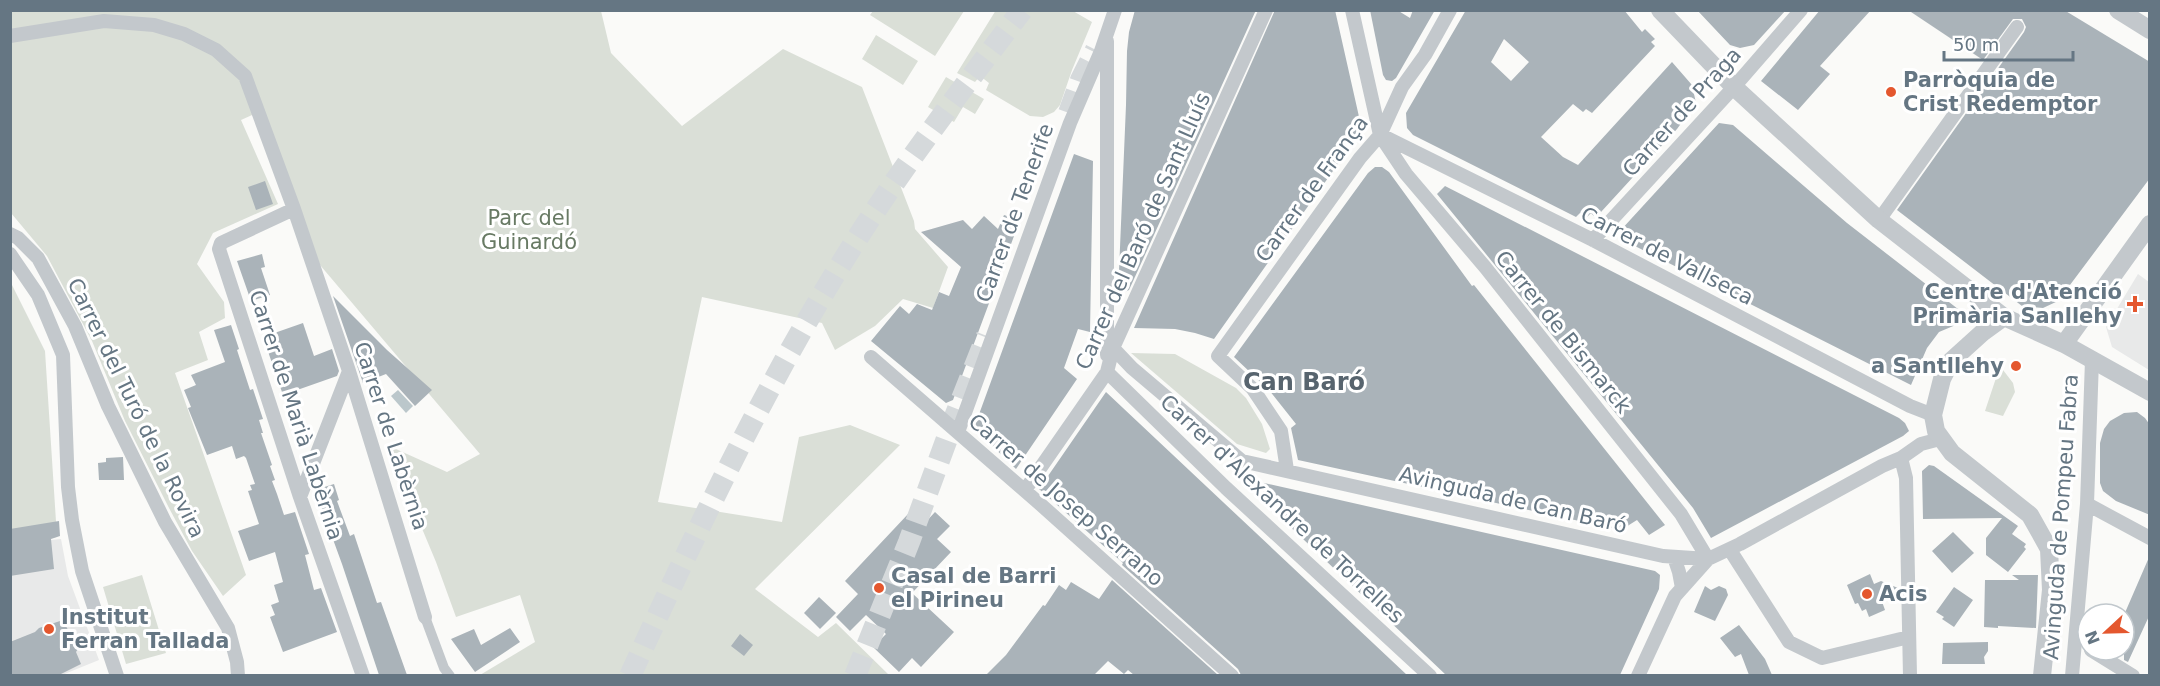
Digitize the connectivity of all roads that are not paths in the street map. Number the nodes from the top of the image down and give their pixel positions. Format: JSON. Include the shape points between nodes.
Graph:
{"nodes":[{"id":1,"x":1115,"y":10,"type":"edge"},
{"id":2,"x":1266,"y":10,"type":"edge"},
{"id":3,"x":1352,"y":10,"type":"edge"},
{"id":4,"x":1450,"y":10,"type":"edge"},
{"id":5,"x":1660,"y":10,"type":"edge"},
{"id":6,"x":1801,"y":10,"type":"edge"},
{"id":7,"x":2118,"y":10,"type":"edge"},
{"id":8,"x":2017,"y":27,"type":"dead end"},
{"id":9,"x":2150,"y":30,"type":"edge"},
{"id":10,"x":1108,"y":32,"type":"junction"},
{"id":11,"x":10,"y":36,"type":"edge"},
{"id":12,"x":1734,"y":87,"type":"junction"},
{"id":13,"x":1084,"y":89,"type":"junction"},
{"id":14,"x":1107,"y":93,"type":"junction"},
{"id":15,"x":1380,"y":135,"type":"junction"},
{"id":16,"x":294,"y":209,"type":"junction"},
{"id":17,"x":1879,"y":220,"type":"junction"},
{"id":18,"x":2150,"y":224,"type":"edge"},
{"id":19,"x":10,"y":234,"type":"edge"},
{"id":20,"x":1593,"y":240,"type":"junction"},
{"id":21,"x":10,"y":254,"type":"edge"},
{"id":22,"x":2004,"y":317,"type":"junction"},
{"id":23,"x":2064,"y":344,"type":"junction"},
{"id":24,"x":1113,"y":348,"type":"junction"},
{"id":25,"x":871,"y":357,"type":"dead end"},
{"id":26,"x":2092,"y":360,"type":"junction"},
{"id":27,"x":349,"y":371,"type":"junction"},
{"id":28,"x":1107,"y":372,"type":"junction"},
{"id":29,"x":2150,"y":393,"type":"edge"},
{"id":30,"x":1933,"y":416,"type":"junction"},
{"id":31,"x":958,"y":432,"type":"junction"},
{"id":32,"x":1940,"y":439,"type":"junction"},
{"id":33,"x":1901,"y":458,"type":"junction"},
{"id":34,"x":1287,"y":470,"type":"junction"},
{"id":35,"x":1025,"y":490,"type":"junction"},
{"id":36,"x":300,"y":497,"type":"junction"},
{"id":37,"x":2087,"y":504,"type":"junction"},
{"id":38,"x":2150,"y":538,"type":"edge"},
{"id":39,"x":1730,"y":550,"type":"junction"},
{"id":40,"x":1674,"y":557,"type":"junction"},
{"id":41,"x":1708,"y":559,"type":"junction"},
{"id":42,"x":1682,"y":588,"type":"junction"},
{"id":43,"x":425,"y":617,"type":"joint"},
{"id":44,"x":1910,"y":637,"type":"junction"},
{"id":45,"x":2075,"y":640,"type":"joint"},
{"id":46,"x":2111,"y":662,"type":"edge"},
{"id":47,"x":117,"y":675,"type":"edge"},
{"id":48,"x":238,"y":675,"type":"edge"},
{"id":49,"x":363,"y":675,"type":"edge"},
{"id":50,"x":450,"y":675,"type":"edge"},
{"id":51,"x":1232,"y":675,"type":"edge"},
{"id":52,"x":1430,"y":675,"type":"edge"},
{"id":53,"x":1638,"y":675,"type":"edge"},
{"id":54,"x":1910,"y":675,"type":"edge"},
{"id":55,"x":2042,"y":675,"type":"edge"},
{"id":56,"x":2072,"y":675,"type":"edge"},
{"id":57,"x":2133,"y":675,"type":"edge"}],
"edges":[{"from":1,"to":10,"type":"street","name":"Carrer de Tenerife"},
{"from":2,"to":24,"type":"street","name":"Carrer del Baró de Sant Lluís"},
{"from":3,"to":15,"type":"street"},
{"from":4,"to":15,"type":"street","name":"Carrer de França","via":[[1402,87]]},
{"from":5,"to":12,"type":"street"},
{"from":6,"to":12,"type":"street","name":"Carrer de Praga"},
{"from":7,"to":9,"type":"street"},
{"from":8,"to":17,"type":"street"},
{"from":10,"to":13,"type":"street","name":"Carrer de Tenerife"},
{"from":10,"to":14,"type":"street"},
{"from":11,"to":16,"type":"street","name":"Carrer de Labèrnia","via":[[104,21],[154,25],[216,50],[245,76]]},
{"from":12,"to":17,"type":"street"},
{"from":12,"to":20,"type":"street","name":"Carrer de Praga"},
{"from":13,"to":14,"type":"street"},
{"from":13,"to":31,"type":"street","name":"Carrer de Tenerife"},
{"from":14,"to":28,"type":"street"},
{"from":15,"to":20,"type":"street","name":"Carrer de Vallseca"},
{"from":15,"to":34,"type":"street","name":"Carrer de França","via":[[1218,357],[1253,389],[1281,431]]},
{"from":15,"to":41,"type":"street","name":"Carrer de Bismarck","via":[[1406,174],[1682,514]]},
{"from":16,"to":27,"type":"street","name":"Carrer de Labèrnia"},
{"from":16,"to":36,"type":"street","name":"Carrer de Marià Labèrnia","via":[[221,243],[219,249]]},
{"from":17,"to":22,"type":"street"},
{"from":18,"to":23,"type":"street"},
{"from":19,"to":48,"type":"street","name":"Carrer del Turó de la Rovira","via":[[38,258],[75,326],[108,406],[161,514],[228,628]]},
{"from":20,"to":30,"type":"street","name":"Carrer de Vallseca"},
{"from":21,"to":47,"type":"street","via":[[38,295],[63,355],[72,519],[82,571]]},
{"from":22,"to":23,"type":"street"},
{"from":22,"to":30,"type":"street","via":[[1951,361]]},
{"from":23,"to":26,"type":"street"},
{"from":24,"to":28,"type":"street","name":"Carrer del Baró de Sant Lluís"},
{"from":24,"to":34,"type":"street","name":"Avinguda de Can Baró","via":[[1242,460]]},
{"from":25,"to":31,"type":"street","name":"Carrer de Josep Serrano"},
{"from":26,"to":29,"type":"street"},
{"from":26,"to":37,"type":"street","name":"Avinguda de Pompeu Fabra"},
{"from":27,"to":36,"type":"street"},
{"from":27,"to":43,"type":"street","name":"Carrer de Labèrnia"},
{"from":28,"to":35,"type":"street","name":"Carrer del Baró de Sant Lluís"},
{"from":28,"to":52,"type":"street","name":"Carrer d'Alexandre de Torrelles"},
{"from":30,"to":32,"type":"street"},
{"from":31,"to":35,"type":"street","name":"Carrer de Josep Serrano"},
{"from":32,"to":33,"type":"street","name":"Avinguda de Can Baró","via":[[1921,444]]},
{"from":32,"to":55,"type":"street","via":[[2030,515],[2049,549],[2051,590]]},
{"from":33,"to":39,"type":"street","name":"Avinguda de Can Baró"},
{"from":33,"to":44,"type":"street"},
{"from":34,"to":40,"type":"street","name":"Avinguda de Can Baró"},
{"from":35,"to":51,"type":"street","name":"Carrer de Josep Serrano"},
{"from":36,"to":49,"type":"street","name":"Carrer de Marià Labèrnia"},
{"from":37,"to":38,"type":"street"},
{"from":37,"to":45,"type":"street","name":"Avinguda de Pompeu Fabra"},
{"from":39,"to":41,"type":"street","name":"Avinguda de Can Baró"},
{"from":39,"to":44,"type":"street","via":[[1789,642],[1822,658]]},
{"from":40,"to":41,"type":"street","name":"Avinguda de Can Baró"},
{"from":40,"to":42,"type":"street"},
{"from":41,"to":42,"type":"street"},
{"from":42,"to":53,"type":"street"},
{"from":43,"to":50,"type":"street","name":"Carrer de Labèrnia"},
{"from":44,"to":54,"type":"street"},
{"from":45,"to":56,"type":"street","name":"Avinguda de Pompeu Fabra"},
{"from":46,"to":57,"type":"street"}]}
